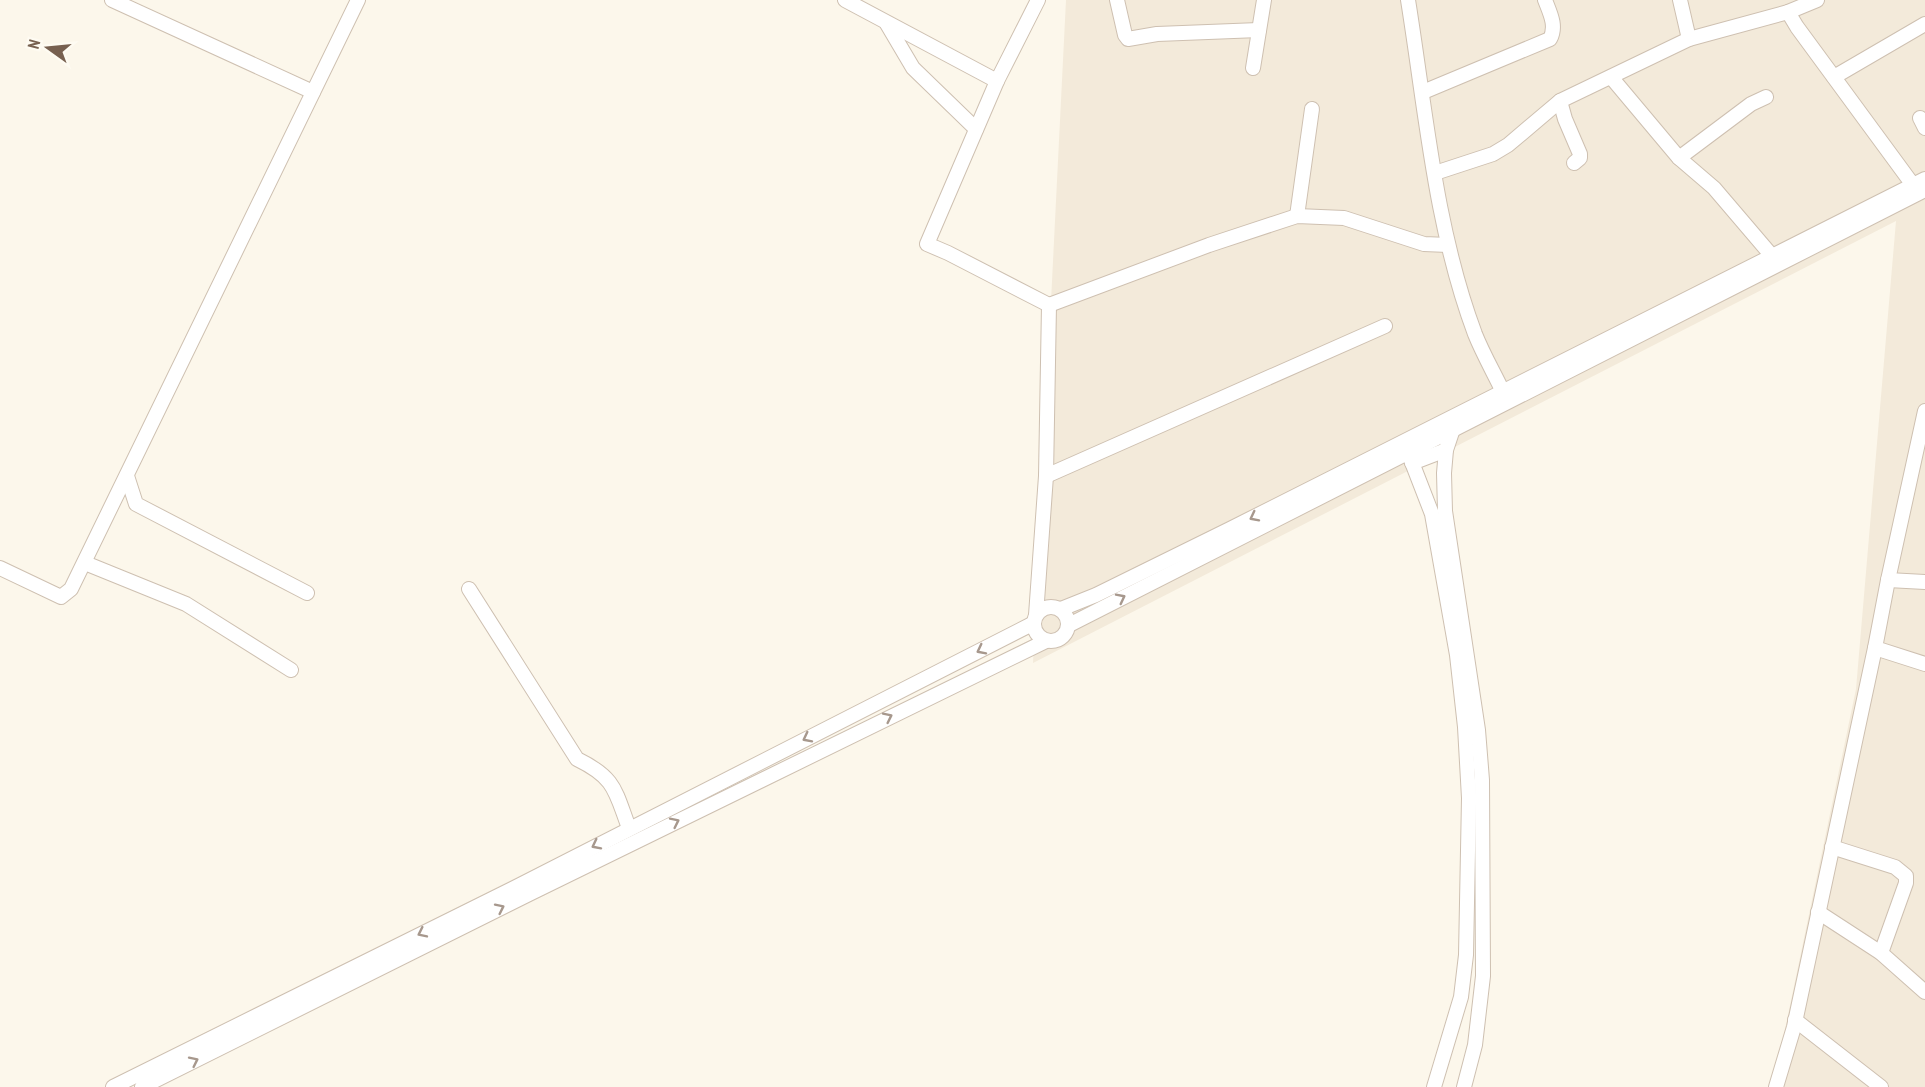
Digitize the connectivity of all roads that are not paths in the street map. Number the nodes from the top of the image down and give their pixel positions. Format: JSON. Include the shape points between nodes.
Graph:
{"nodes":[{"id":1,"x":112,"y":0,"type":"edge"},
{"id":2,"x":358,"y":0,"type":"edge"},
{"id":3,"x":844,"y":0,"type":"edge"},
{"id":4,"x":1038,"y":0,"type":"edge"},
{"id":5,"x":1117,"y":0,"type":"edge"},
{"id":6,"x":1264,"y":0,"type":"edge"},
{"id":7,"x":1408,"y":0,"type":"edge"},
{"id":8,"x":1545,"y":0,"type":"edge"},
{"id":9,"x":1680,"y":0,"type":"edge"},
{"id":10,"x":1817,"y":0,"type":"edge"},
{"id":11,"x":1788,"y":12,"type":"junction"},
{"id":12,"x":885,"y":22,"type":"junction"},
{"id":13,"x":1925,"y":24,"type":"edge"},
{"id":14,"x":1259,"y":30,"type":"junction"},
{"id":15,"x":1689,"y":39,"type":"junction"},
{"id":16,"x":1253,"y":68,"type":"dead end"},
{"id":17,"x":1611,"y":77,"type":"junction"},
{"id":18,"x":1833,"y":77,"type":"junction"},
{"id":19,"x":997,"y":81,"type":"junction"},
{"id":20,"x":313,"y":92,"type":"junction"},
{"id":21,"x":1423,"y":92,"type":"junction"},
{"id":22,"x":1766,"y":97,"type":"dead end"},
{"id":23,"x":1560,"y":101,"type":"junction"},
{"id":24,"x":1312,"y":109,"type":"dead end"},
{"id":25,"x":976,"y":129,"type":"junction"},
{"id":26,"x":1679,"y":158,"type":"junction"},
{"id":27,"x":1574,"y":163,"type":"dead end"},
{"id":28,"x":1435,"y":173,"type":"junction"},
{"id":29,"x":1921,"y":185,"type":"edge"},
{"id":30,"x":1297,"y":216,"type":"junction"},
{"id":31,"x":1448,"y":245,"type":"junction"},
{"id":32,"x":1772,"y":256,"type":"junction"},
{"id":33,"x":1049,"y":305,"type":"junction"},
{"id":34,"x":1385,"y":326,"type":"dead end"},
{"id":35,"x":1503,"y":392,"type":"junction"},
{"id":36,"x":1925,"y":411,"type":"edge"},
{"id":37,"x":1453,"y":429,"type":"junction"},
{"id":38,"x":1446,"y":450,"type":"junction"},
{"id":39,"x":1410,"y":458,"type":"junction"},
{"id":40,"x":1444,"y":473,"type":"junction"},
{"id":41,"x":127,"y":476,"type":"junction"},
{"id":42,"x":1046,"y":476,"type":"junction"},
{"id":43,"x":1419,"y":482,"type":"junction"},
{"id":44,"x":85,"y":563,"type":"junction"},
{"id":45,"x":0,"y":568,"type":"edge"},
{"id":46,"x":1040,"y":575,"type":"junction"},
{"id":47,"x":1888,"y":580,"type":"junction"},
{"id":48,"x":1925,"y":582,"type":"edge"},
{"id":49,"x":469,"y":589,"type":"dead end"},
{"id":50,"x":307,"y":593,"type":"dead end"},
{"id":51,"x":1058,"y":608,"type":"junction"},
{"id":52,"x":1035,"y":619,"type":"junction"},
{"id":53,"x":1069,"y":625,"type":"junction"},
{"id":54,"x":1046,"y":640,"type":"junction"},
{"id":55,"x":1875,"y":648,"type":"junction"},
{"id":56,"x":1925,"y":664,"type":"edge"},
{"id":57,"x":291,"y":670,"type":"dead end"},
{"id":58,"x":629,"y":828,"type":"junction"},
{"id":59,"x":1832,"y":847,"type":"junction"},
{"id":60,"x":1818,"y":912,"type":"junction"},
{"id":61,"x":1881,"y":953,"type":"junction"},
{"id":62,"x":1925,"y":992,"type":"edge"},
{"id":63,"x":1795,"y":1020,"type":"junction"},
{"id":64,"x":113,"y":1087,"type":"edge"},
{"id":65,"x":142,"y":1087,"type":"edge"},
{"id":66,"x":1434,"y":1087,"type":"edge"},
{"id":67,"x":1464,"y":1087,"type":"edge"},
{"id":68,"x":1776,"y":1087,"type":"edge"},
{"id":69,"x":1881,"y":1087,"type":"edge"}],
"edges":[{"from":1,"to":20,"type":"street"},
{"from":2,"to":20,"type":"street"},
{"from":3,"to":12,"type":"street"},
{"from":4,"to":19,"type":"street"},
{"from":5,"to":14,"type":"street","via":[[1128,39],[1157,34]]},
{"from":6,"to":14,"type":"street"},
{"from":7,"to":21,"type":"street"},
{"from":8,"to":21,"type":"street","via":[[1553,23],[1550,39]]},
{"from":9,"to":15,"type":"street"},
{"from":10,"to":11,"type":"street"},
{"from":11,"to":15,"type":"street"},
{"from":11,"to":18,"type":"street"},
{"from":12,"to":19,"type":"street"},
{"from":12,"to":25,"type":"street","via":[[913,68]]},
{"from":13,"to":18,"type":"street"},
{"from":14,"to":16,"type":"street"},
{"from":15,"to":17,"type":"street"},
{"from":17,"to":23,"type":"street"},
{"from":17,"to":26,"type":"street"},
{"from":18,"to":29,"type":"street"},
{"from":19,"to":25,"type":"street"},
{"from":20,"to":41,"type":"street"},
{"from":21,"to":28,"type":"street"},
{"from":22,"to":26,"type":"street"},
{"from":23,"to":27,"type":"street","via":[[1580,154]]},
{"from":23,"to":28,"type":"street","via":[[1493,154]]},
{"from":24,"to":30,"type":"street"},
{"from":25,"to":33,"type":"street","via":[[927,244]]},
{"from":26,"to":32,"type":"street","via":[[1714,189]]},
{"from":28,"to":31,"type":"street"},
{"from":29,"to":32,"type":"street"},
{"from":29,"to":37,"type":"street"},
{"from":30,"to":31,"type":"street","via":[[1344,218],[1424,244]]},
{"from":30,"to":33,"type":"street"},
{"from":31,"to":35,"type":"street","via":[[1476,336]]},
{"from":32,"to":35,"type":"street"},
{"from":33,"to":42,"type":"street"},
{"from":34,"to":42,"type":"street"},
{"from":35,"to":51,"type":"street","one_way":true,"via":[[1106,590]]},
{"from":36,"to":47,"type":"street"},
{"from":37,"to":38,"type":"street"},
{"from":37,"to":39,"type":"street"},
{"from":38,"to":39,"type":"street"},
{"from":38,"to":40,"type":"street"},
{"from":39,"to":43,"type":"street"},
{"from":53,"to":39,"type":"street","one_way":true},
{"from":40,"to":43,"type":"street"},
{"from":40,"to":67,"type":"street","via":[[1445,511],[1482,780],[1483,976],[1475,1045]]},
{"from":41,"to":44,"type":"street"},
{"from":41,"to":50,"type":"street","via":[[136,504]]},
{"from":42,"to":46,"type":"street"},
{"from":43,"to":66,"type":"street","via":[[1432,514],[1457,655],[1469,798],[1461,997]]},
{"from":44,"to":45,"type":"street","via":[[71,589],[61,597]]},
{"from":44,"to":57,"type":"street","via":[[186,604]]},
{"from":46,"to":51,"type":"street"},
{"from":46,"to":52,"type":"street"},
{"from":47,"to":48,"type":"street"},
{"from":47,"to":55,"type":"street"},
{"from":49,"to":58,"type":"street","via":[[577,759],[597,769],[612,783]]},
{"from":51,"to":52,"type":"street","via":[[1044,608]]},
{"from":51,"to":53,"type":"street"},
{"from":52,"to":54,"type":"street","via":[[1038,636]]},
{"from":52,"to":58,"type":"street","one_way":true},
{"from":53,"to":54,"type":"street","via":[[1059,640]]},
{"from":65,"to":54,"type":"street","one_way":true},
{"from":55,"to":56,"type":"street"},
{"from":55,"to":59,"type":"street"},
{"from":58,"to":64,"type":"street","one_way":true},
{"from":59,"to":60,"type":"street"},
{"from":59,"to":61,"type":"street","via":[[1895,867],[1906,876]]},
{"from":60,"to":61,"type":"street"},
{"from":60,"to":63,"type":"street"},
{"from":61,"to":62,"type":"street"},
{"from":63,"to":68,"type":"street"},
{"from":63,"to":69,"type":"street"}]}
